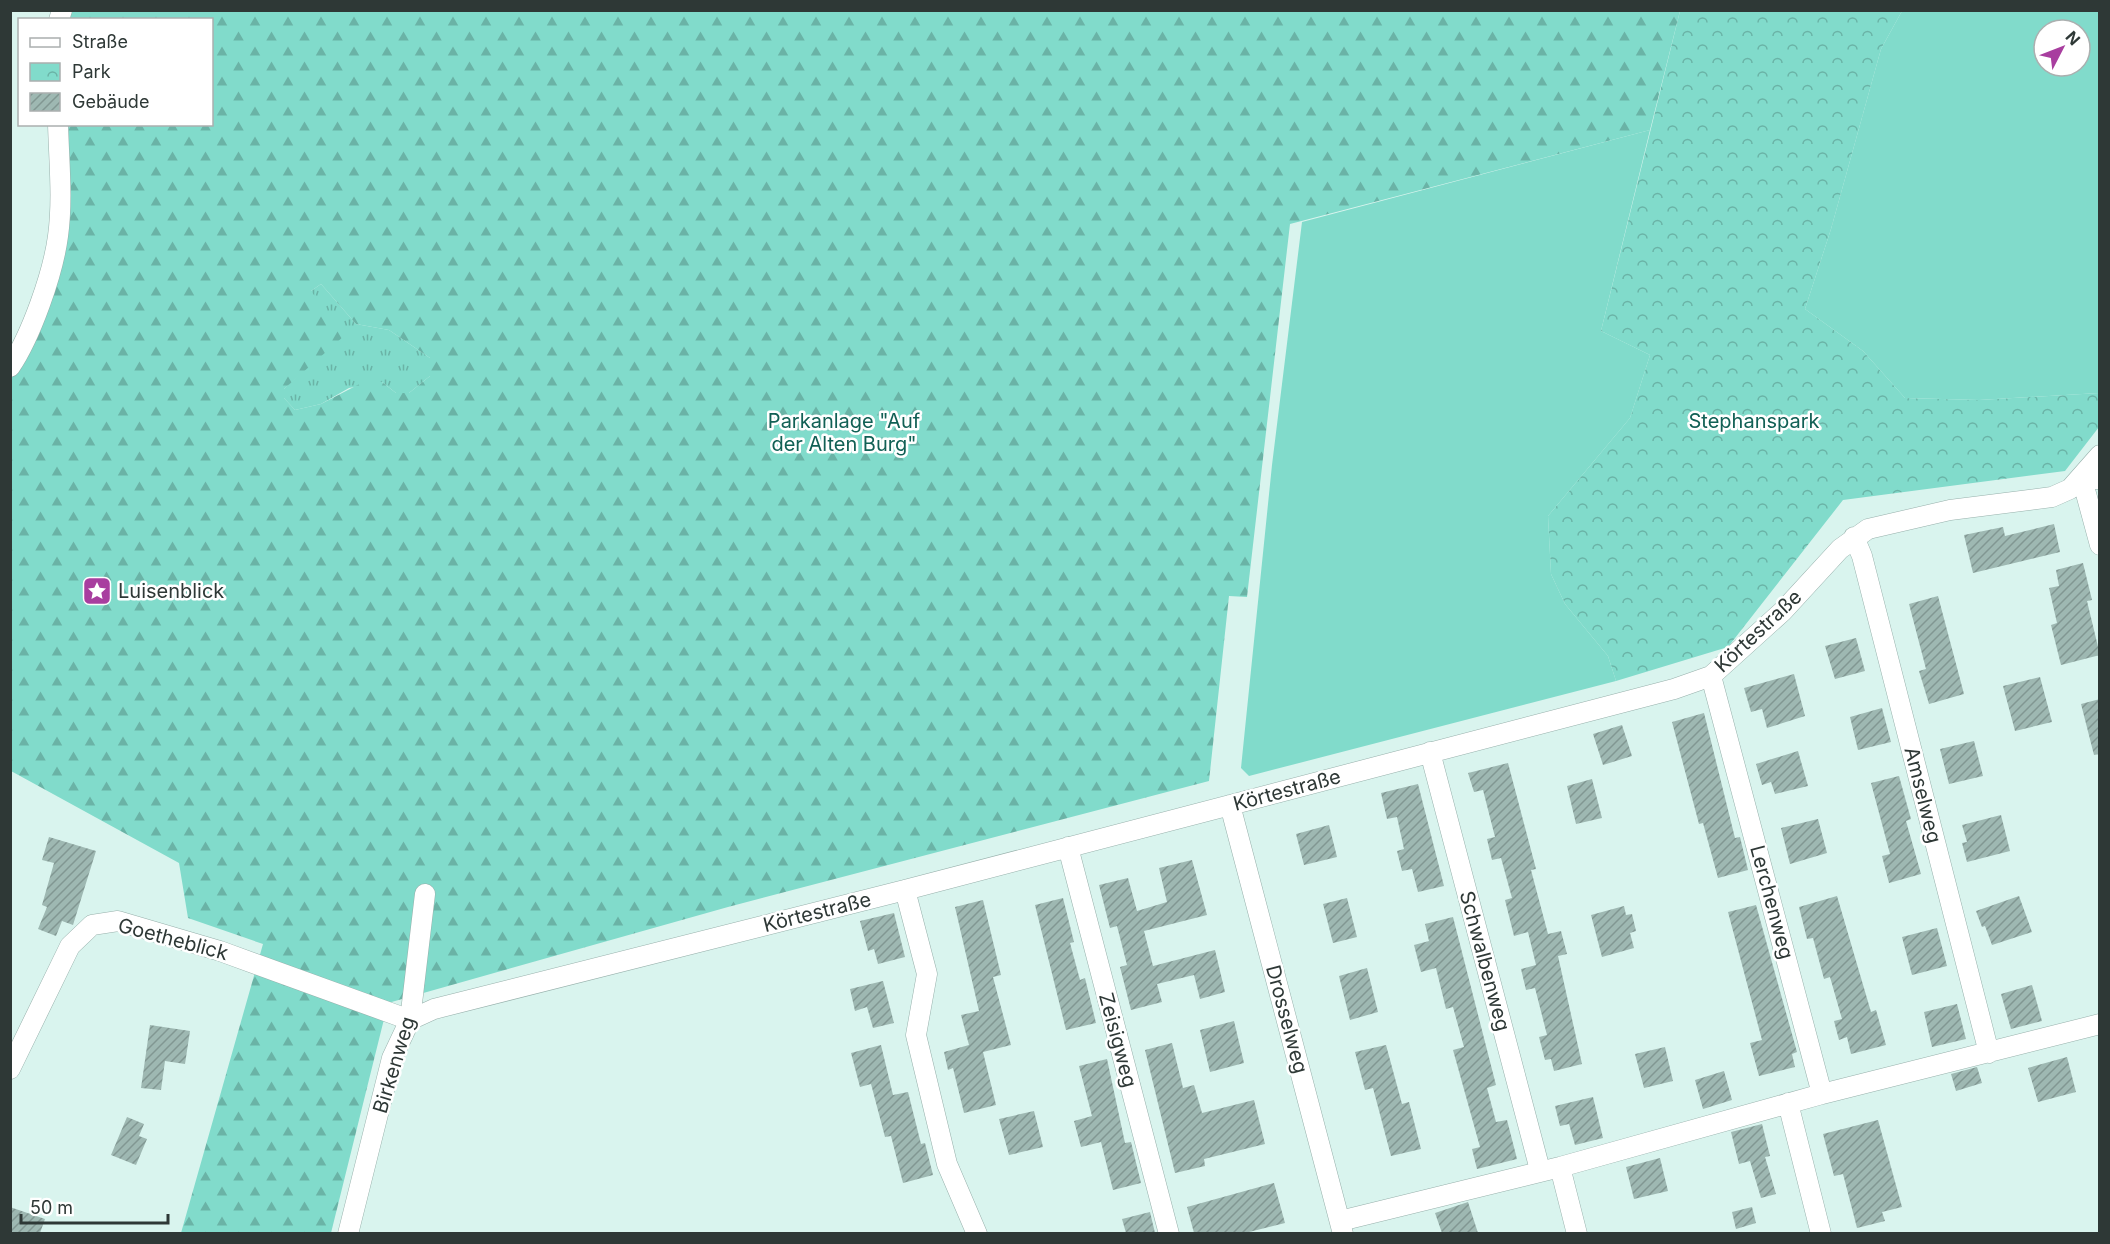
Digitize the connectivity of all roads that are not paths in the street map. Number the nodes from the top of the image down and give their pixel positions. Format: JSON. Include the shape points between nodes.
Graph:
{"nodes":[{"id":1,"x":58,"y":126,"type":"edge"},
{"id":2,"x":10,"y":367,"type":"edge"},
{"id":3,"x":2100,"y":455,"type":"edge"},
{"id":4,"x":2091,"y":479,"type":"edge"},
{"id":5,"x":1854,"y":537,"type":"junction"},
{"id":6,"x":2100,"y":545,"type":"edge"},
{"id":7,"x":1711,"y":676,"type":"junction"},
{"id":8,"x":1431,"y":752,"type":"junction"},
{"id":9,"x":1230,"y":805,"type":"junction"},
{"id":10,"x":1068,"y":847,"type":"junction"},
{"id":11,"x":905,"y":890,"type":"junction"},
{"id":12,"x":425,"y":894,"type":"dead end"},
{"id":13,"x":410,"y":1020,"type":"junction"},
{"id":14,"x":2100,"y":1024,"type":"edge"},
{"id":15,"x":1989,"y":1053,"type":"junction"},
{"id":16,"x":10,"y":1069,"type":"edge"},
{"id":17,"x":1822,"y":1094,"type":"junction"},
{"id":18,"x":1788,"y":1103,"type":"junction"},
{"id":19,"x":1560,"y":1167,"type":"junction"},
{"id":20,"x":1540,"y":1170,"type":"junction"},
{"id":21,"x":1342,"y":1227,"type":"edge"},
{"id":22,"x":348,"y":1233,"type":"edge"},
{"id":23,"x":976,"y":1233,"type":"edge"},
{"id":24,"x":1169,"y":1233,"type":"edge"},
{"id":25,"x":1577,"y":1233,"type":"edge"},
{"id":26,"x":1821,"y":1233,"type":"edge"}],
"edges":[{"from":1,"to":2,"type":"street","via":[[58,236],[23,347]]},
{"from":3,"to":4,"type":"street","name":"Körtestraße"},
{"from":4,"to":5,"type":"street","name":"Körtestraße","via":[[2052,497],[1890,522]]},
{"from":4,"to":6,"type":"street"},
{"from":5,"to":7,"type":"street","name":"Körtestraße","via":[[1783,611]]},
{"from":5,"to":15,"type":"street","name":"Amselweg"},
{"from":7,"to":8,"type":"street","name":"Körtestraße"},
{"from":7,"to":17,"type":"street","name":"Lerchenweg"},
{"from":8,"to":9,"type":"street","name":"Körtestraße"},
{"from":8,"to":20,"type":"street","name":"Schwalbenweg"},
{"from":9,"to":10,"type":"street","name":"Körtestraße"},
{"from":9,"to":21,"type":"street","name":"Drosselweg"},
{"from":10,"to":11,"type":"street","name":"Körtestraße"},
{"from":10,"to":24,"type":"street","name":"Zeisigweg"},
{"from":11,"to":13,"type":"street","name":"Körtestraße","via":[[434,1009]]},
{"from":11,"to":23,"type":"street","via":[[927,974],[916,1035],[947,1164]]},
{"from":12,"to":13,"type":"street","name":"Birkenweg"},
{"from":13,"to":16,"type":"street","name":"Goetheblick","via":[[220,951],[118,921],[92,924],[70,946]]},
{"from":13,"to":22,"type":"street","name":"Birkenweg","via":[[392,1058]]},
{"from":14,"to":15,"type":"street"},
{"from":15,"to":17,"type":"street"},
{"from":17,"to":18,"type":"street"},
{"from":18,"to":19,"type":"street"},
{"from":18,"to":26,"type":"street"},
{"from":19,"to":20,"type":"street"},
{"from":19,"to":25,"type":"street"},
{"from":20,"to":21,"type":"street"}]}
